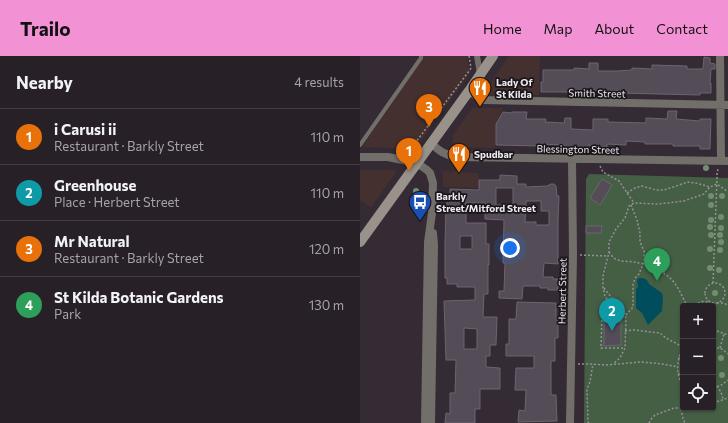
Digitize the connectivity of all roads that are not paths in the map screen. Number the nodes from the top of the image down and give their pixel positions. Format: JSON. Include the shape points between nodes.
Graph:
{"nodes":[{"id":1,"x":421,"y":56,"type":"edge"},
{"id":2,"x":477,"y":56,"type":"edge"},
{"id":3,"x":493,"y":56,"type":"edge"},
{"id":4,"x":720,"y":56,"type":"edge"},
{"id":5,"x":480,"y":74,"type":"junction"},
{"id":6,"x":469,"y":91,"type":"junction"},
{"id":7,"x":724,"y":105,"type":"edge"},
{"id":8,"x":431,"y":143,"type":"junction"},
{"id":9,"x":360,"y":144,"type":"edge"},
{"id":10,"x":360,"y":157,"type":"edge"},
{"id":11,"x":572,"y":159,"type":"junction"},
{"id":12,"x":724,"y":161,"type":"edge"},
{"id":13,"x":417,"y":163,"type":"junction"},
{"id":14,"x":360,"y":242,"type":"edge"},
{"id":15,"x":431,"y":248,"type":"junction"},
{"id":16,"x":425,"y":423,"type":"edge"},
{"id":17,"x":431,"y":423,"type":"edge"},
{"id":18,"x":570,"y":423,"type":"edge"}],
"edges":[{"from":1,"to":9,"type":"lane"},
{"from":2,"to":5,"type":"street"},
{"from":3,"to":5,"type":"main road"},
{"from":4,"to":7,"type":"street"},
{"from":5,"to":6,"type":"main road"},
{"from":6,"to":7,"type":"street","name":"Smith Street","via":[[483,100]]},
{"from":6,"to":8,"type":"main road"},
{"from":7,"to":12,"type":"street"},
{"from":8,"to":11,"type":"street","name":"Blessington Street","via":[[444,154],[456,157]]},
{"from":8,"to":13,"type":"main road"},
{"from":10,"to":13,"type":"street","via":[[388,157]]},
{"from":11,"to":12,"type":"street","name":"Blessington Street"},
{"from":11,"to":18,"type":"street","name":"Herbert Street"},
{"from":13,"to":14,"type":"main road"},
{"from":13,"to":15,"type":"street","via":[[430,173],[433,183]]},
{"from":15,"to":16,"type":"street"},
{"from":15,"to":17,"type":"street"}]}
